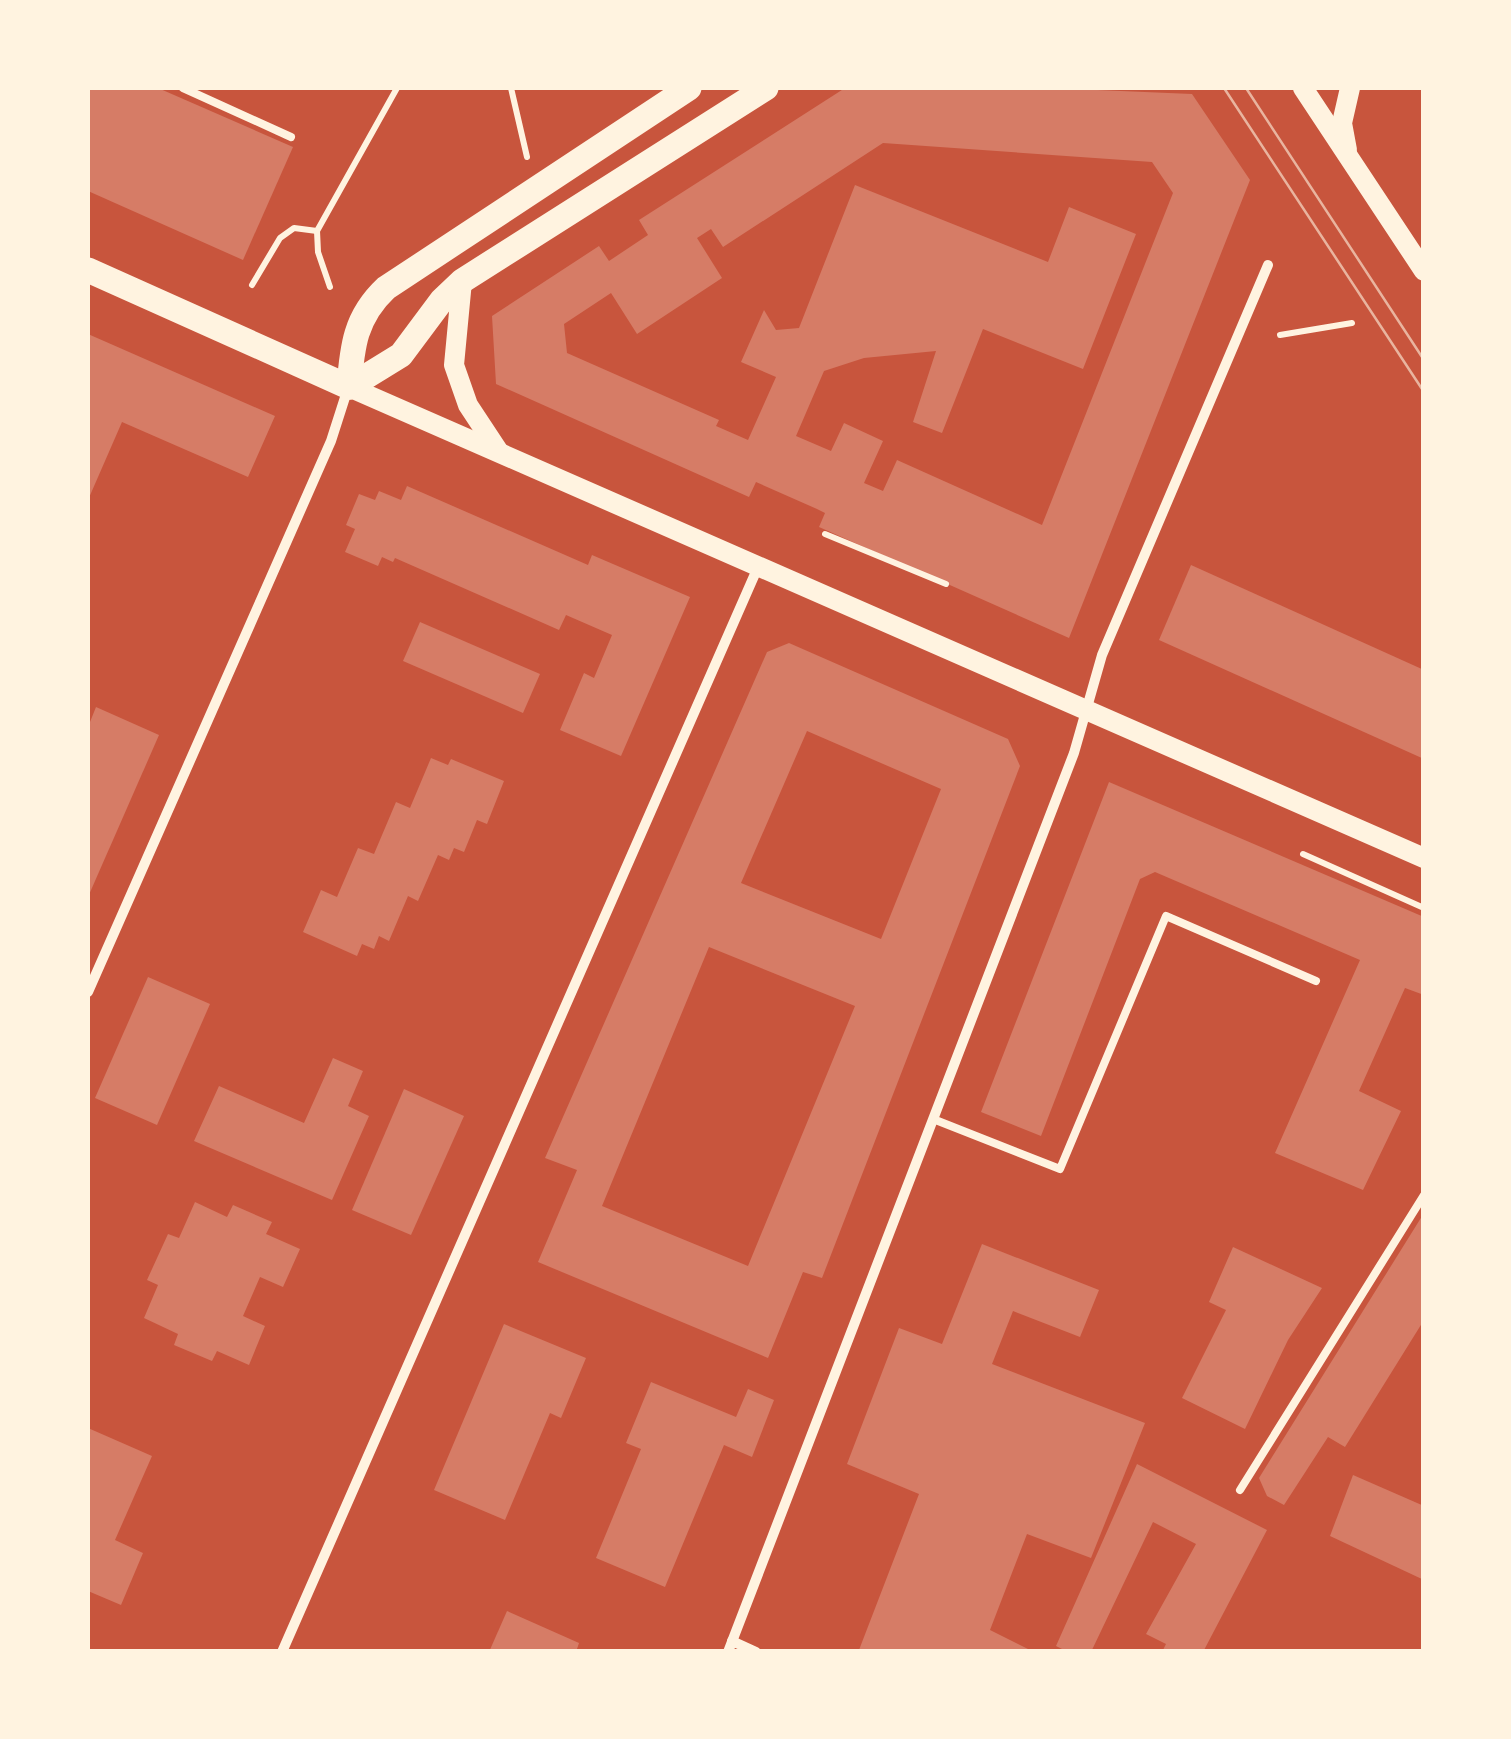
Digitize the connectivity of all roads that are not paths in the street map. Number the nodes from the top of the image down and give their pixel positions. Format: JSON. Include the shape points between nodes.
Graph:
{"nodes":[{"id":1,"x":182,"y":88,"type":"edge"},
{"id":2,"x":690,"y":88,"type":"edge"},
{"id":3,"x":766,"y":88,"type":"edge"},
{"id":4,"x":1303,"y":88,"type":"edge"},
{"id":5,"x":1350,"y":88,"type":"edge"},
{"id":6,"x":291,"y":137,"type":"dead end"},
{"id":7,"x":1348,"y":157,"type":"junction"},
{"id":8,"x":1268,"y":265,"type":"dead end"},
{"id":9,"x":88,"y":270,"type":"edge"},
{"id":10,"x":1424,"y":270,"type":"edge"},
{"id":11,"x":462,"y":282,"type":"junction"},
{"id":12,"x":349,"y":387,"type":"junction"},
{"id":13,"x":500,"y":453,"type":"junction"},
{"id":14,"x":758,"y":567,"type":"junction"},
{"id":15,"x":1086,"y":710,"type":"junction"},
{"id":16,"x":1424,"y":858,"type":"edge"},
{"id":17,"x":1316,"y":981,"type":"dead end"},
{"id":18,"x":88,"y":992,"type":"edge"},
{"id":19,"x":933,"y":1119,"type":"junction"},
{"id":20,"x":1424,"y":1195,"type":"edge"},
{"id":21,"x":1240,"y":1490,"type":"dead end"},
{"id":22,"x":730,"y":1646,"type":"edge"},
{"id":23,"x":282,"y":1652,"type":"edge"},
{"id":24,"x":756,"y":1652,"type":"edge"}],
"edges":[{"from":1,"to":6,"type":"lane"},
{"from":2,"to":12,"type":"main road","via":[[386,288],[356,330]]},
{"from":3,"to":11,"type":"main road"},
{"from":4,"to":7,"type":"main road"},
{"from":5,"to":7,"type":"main road","via":[[1342,123]]},
{"from":7,"to":10,"type":"main road"},
{"from":8,"to":15,"type":"street","via":[[1102,655]]},
{"from":9,"to":12,"type":"main road"},
{"from":11,"to":12,"type":"main road","via":[[401,354]]},
{"from":11,"to":13,"type":"main road","via":[[454,366],[468,404]]},
{"from":12,"to":13,"type":"main road"},
{"from":12,"to":18,"type":"street"},
{"from":13,"to":14,"type":"main road"},
{"from":14,"to":15,"type":"main road"},
{"from":14,"to":23,"type":"street"},
{"from":15,"to":16,"type":"main road"},
{"from":15,"to":19,"type":"street"},
{"from":17,"to":19,"type":"lane","via":[[1166,916],[1060,1169]]},
{"from":19,"to":22,"type":"street"},
{"from":20,"to":21,"type":"lane"},
{"from":22,"to":24,"type":"street"}]}
